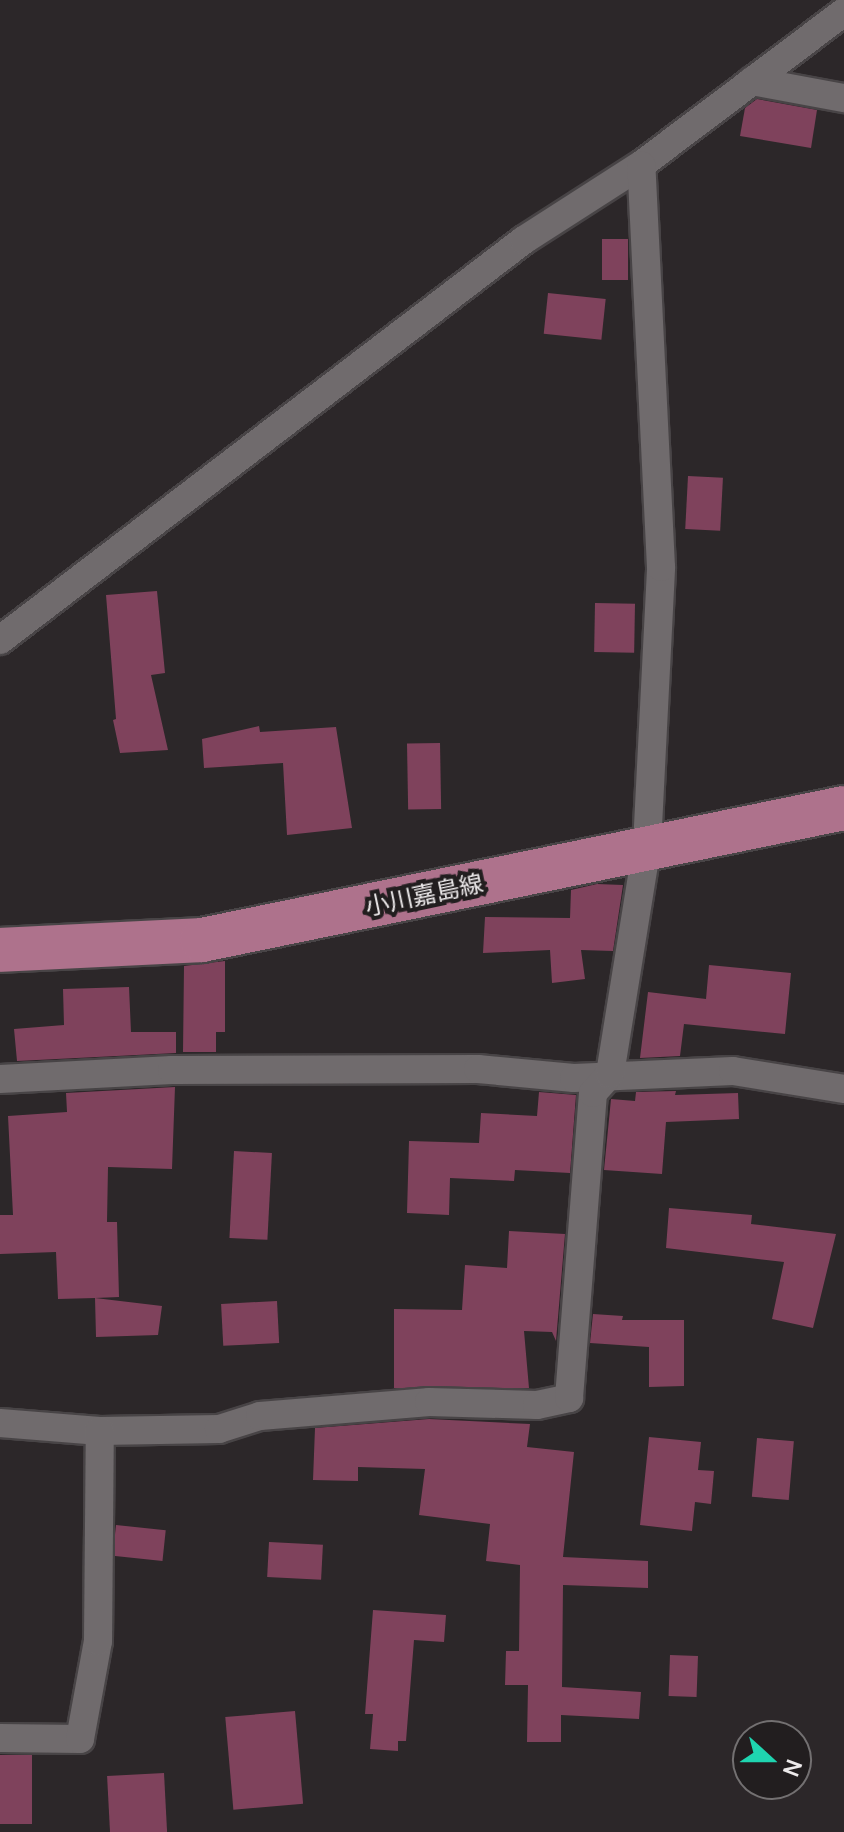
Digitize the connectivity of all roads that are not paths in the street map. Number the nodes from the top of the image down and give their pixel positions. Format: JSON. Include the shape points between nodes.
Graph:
{"nodes":[{"id":1,"x":844,"y":12,"type":"edge"},
{"id":2,"x":752,"y":81,"type":"junction"},
{"id":3,"x":844,"y":98,"type":"edge"},
{"id":4,"x":641,"y":165,"type":"junction"},
{"id":5,"x":0,"y":640,"type":"edge"},
{"id":6,"x":844,"y":808,"type":"edge"},
{"id":7,"x":647,"y":846,"type":"junction"},
{"id":8,"x":0,"y":950,"type":"edge"},
{"id":9,"x":610,"y":1074,"type":"junction"},
{"id":10,"x":0,"y":1079,"type":"edge"},
{"id":11,"x":844,"y":1089,"type":"edge"},
{"id":12,"x":0,"y":1423,"type":"edge"},
{"id":13,"x":100,"y":1431,"type":"junction"},
{"id":14,"x":0,"y":1738,"type":"edge"}],
"edges":[{"from":1,"to":2,"type":"street"},
{"from":2,"to":3,"type":"street"},
{"from":2,"to":4,"type":"street"},
{"from":4,"to":5,"type":"street","via":[[524,240]]},
{"from":4,"to":7,"type":"street","via":[[661,567]]},
{"from":6,"to":7,"type":"main road","name":"小川嘉島線"},
{"from":7,"to":8,"type":"main road","name":"小川嘉島線","via":[[202,940]]},
{"from":7,"to":9,"type":"street"},
{"from":9,"to":10,"type":"street","via":[[574,1078],[478,1069],[172,1070]]},
{"from":9,"to":11,"type":"street","via":[[733,1071]]},
{"from":9,"to":13,"type":"street","via":[[593,1093],[569,1398],[537,1405],[429,1402],[260,1416],[219,1429]]},
{"from":12,"to":13,"type":"street"},
{"from":13,"to":14,"type":"street","via":[[98,1641],[80,1739]]}]}
